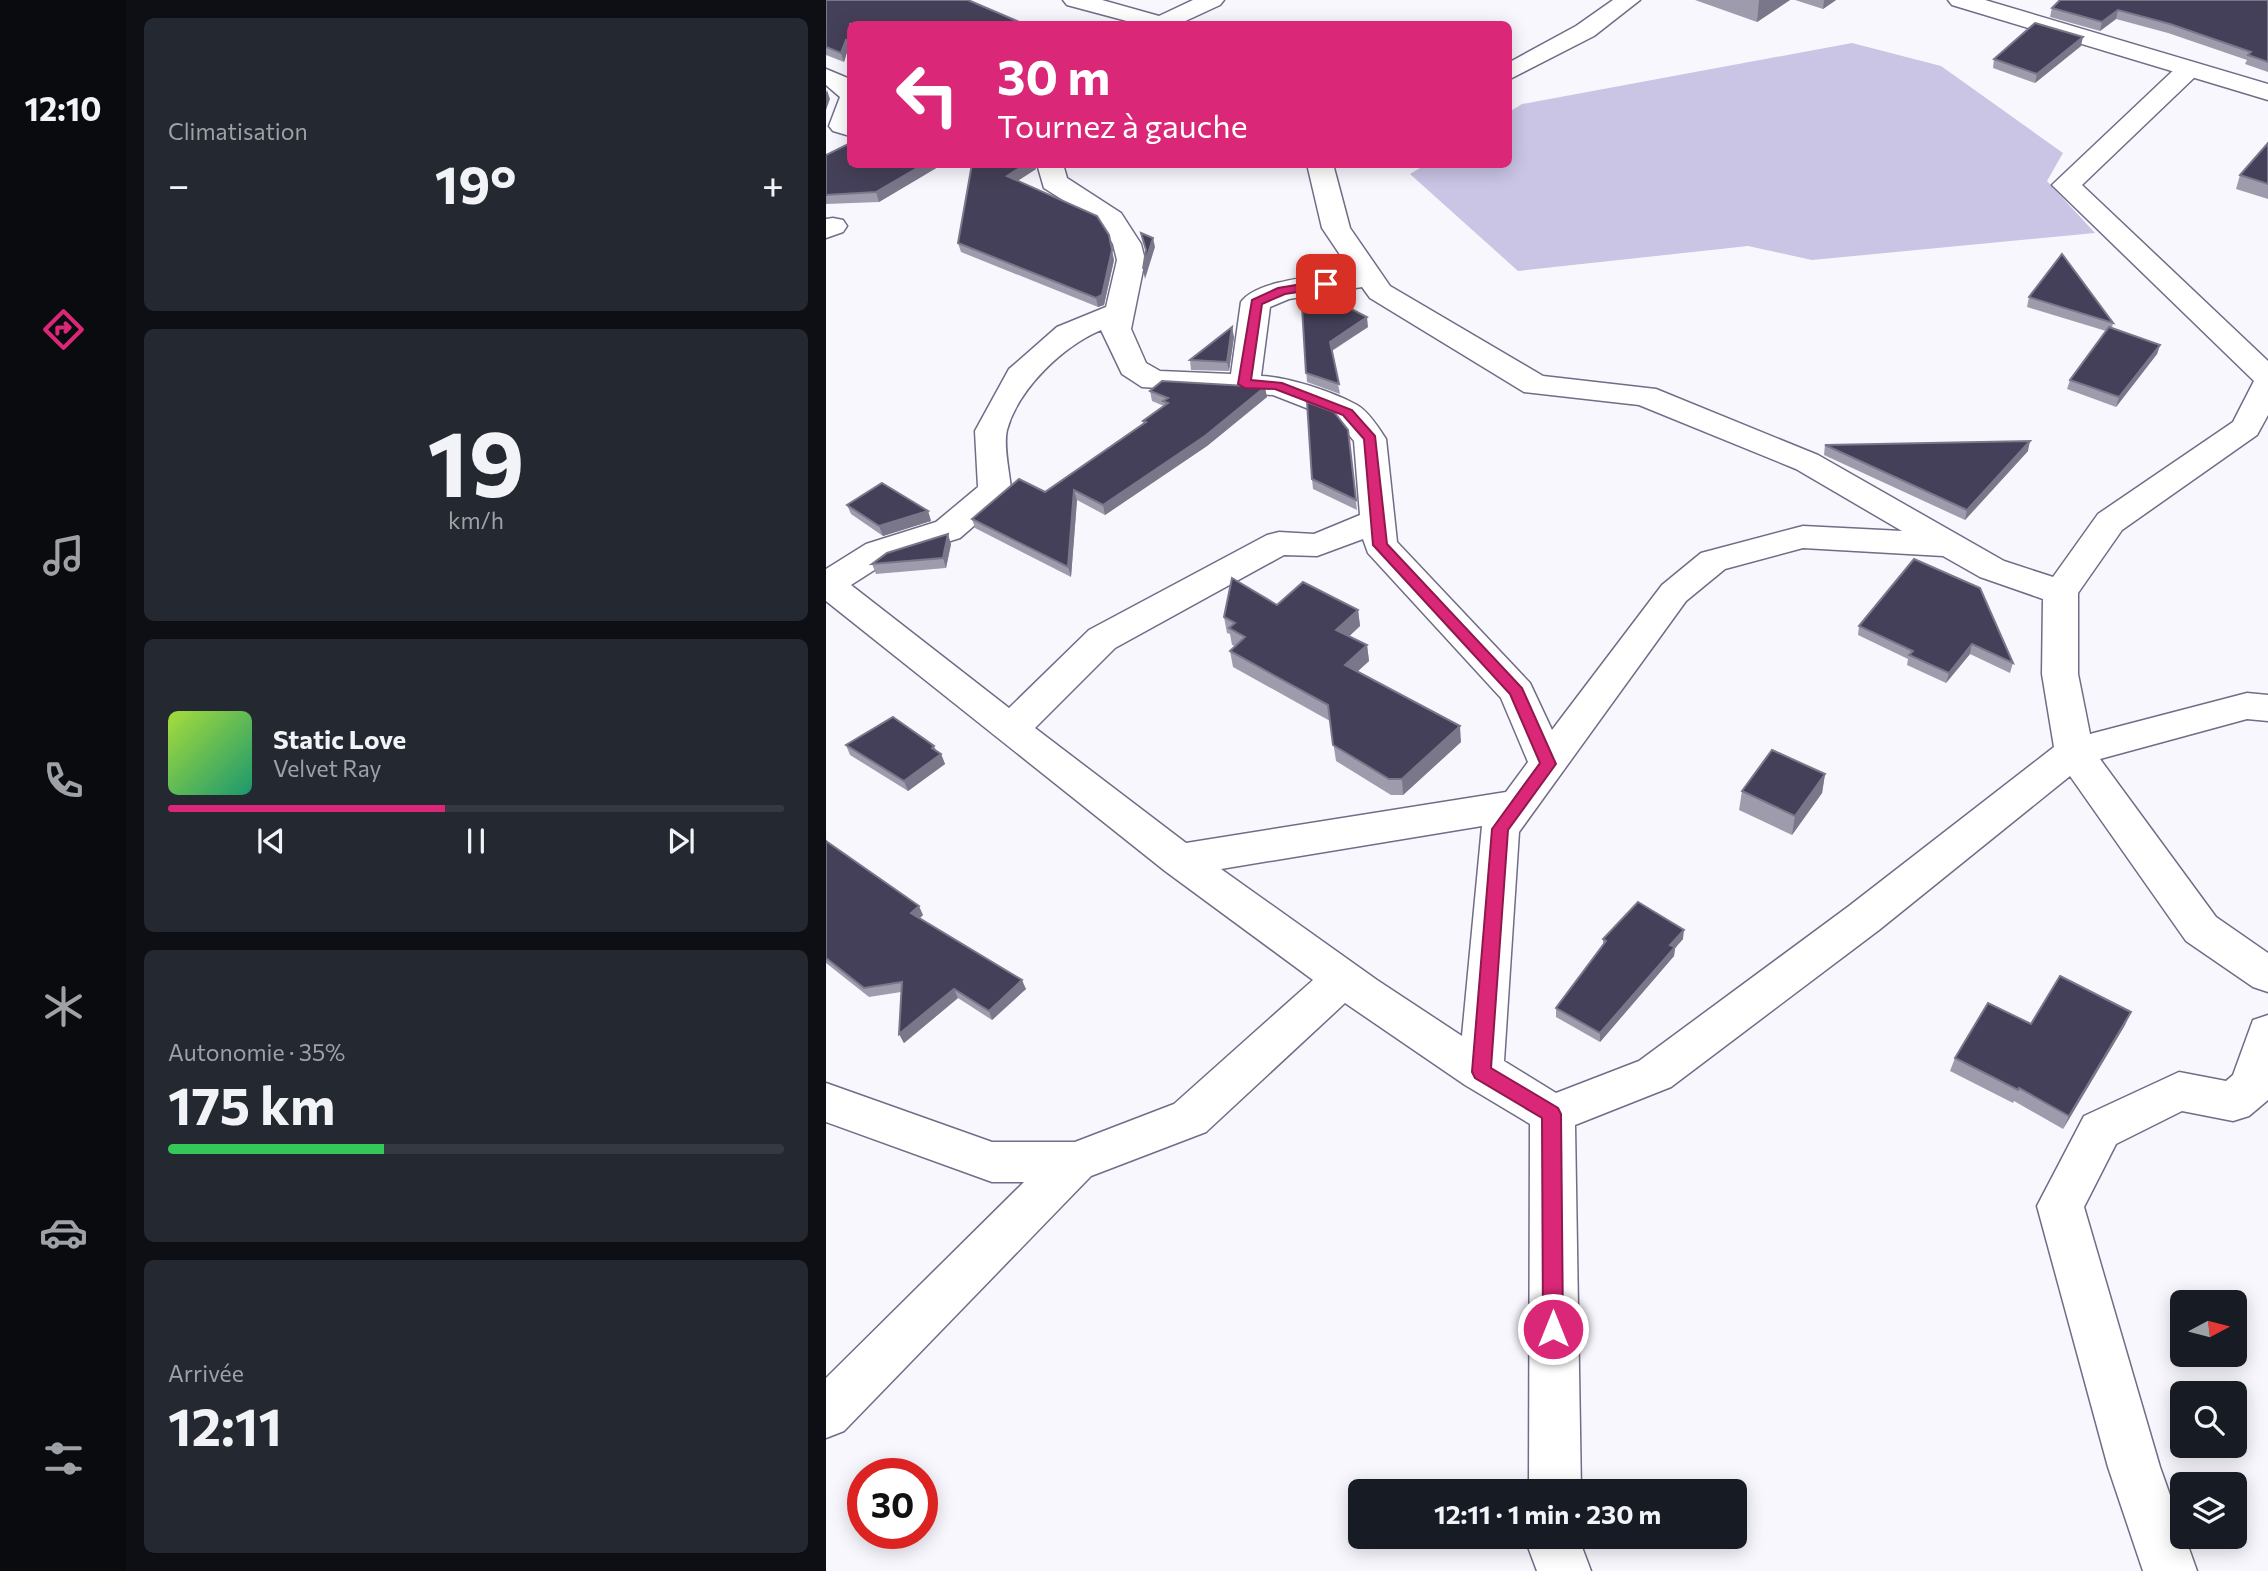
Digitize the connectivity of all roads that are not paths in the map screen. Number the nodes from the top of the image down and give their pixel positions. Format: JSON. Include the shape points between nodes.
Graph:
{"nodes":[{"id":1,"x":1075,"y":0,"type":"edge"},
{"id":2,"x":1212,"y":0,"type":"edge"},
{"id":3,"x":1628,"y":0,"type":"edge"},
{"id":4,"x":1960,"y":0,"type":"edge"},
{"id":5,"x":1151,"y":21,"type":"edge"},
{"id":6,"x":1168,"y":21,"type":"edge"},
{"id":7,"x":2189,"y":69,"type":"junction"},
{"id":8,"x":1512,"y":71,"type":"edge"},
{"id":9,"x":826,"y":76,"type":"edge"},
{"id":10,"x":847,"y":89,"type":"edge"},
{"id":11,"x":2268,"y":92,"type":"edge"},
{"id":12,"x":847,"y":110,"type":"edge"},
{"id":13,"x":847,"y":127,"type":"edge"},
{"id":14,"x":1052,"y":168,"type":"edge"},
{"id":15,"x":1321,"y":168,"type":"edge"},
{"id":16,"x":1369,"y":277,"type":"junction"},
{"id":17,"x":1121,"y":311,"type":"junction"},
{"id":18,"x":2268,"y":381,"type":"edge"},
{"id":19,"x":1245,"y":384,"type":"junction"},
{"id":20,"x":1378,"y":520,"type":"junction"},
{"id":21,"x":1950,"y":545,"type":"junction"},
{"id":22,"x":827,"y":584,"type":"edge"},
{"id":23,"x":2062,"y":592,"type":"junction"},
{"id":24,"x":2268,"y":708,"type":"edge"},
{"id":25,"x":1011,"y":729,"type":"junction"},
{"id":26,"x":2074,"y":752,"type":"junction"},
{"id":27,"x":1548,"y":764,"type":"junction"},
{"id":28,"x":1517,"y":805,"type":"junction"},
{"id":29,"x":1179,"y":860,"type":"junction"},
{"id":30,"x":2268,"y":975,"type":"edge"},
{"id":31,"x":1342,"y":981,"type":"junction"},
{"id":32,"x":2268,"y":1033,"type":"edge"},
{"id":33,"x":1481,"y":1072,"type":"junction"},
{"id":34,"x":826,"y":1102,"type":"edge"},
{"id":35,"x":1552,"y":1114,"type":"junction"},
{"id":36,"x":1075,"y":1162,"type":"junction"},
{"id":37,"x":826,"y":1413,"type":"edge"},
{"id":38,"x":1555,"y":1479,"type":"edge"},
{"id":39,"x":1556,"y":1549,"type":"edge"},
{"id":40,"x":1564,"y":1571,"type":"edge"},
{"id":41,"x":2170,"y":1571,"type":"edge"}],
"edges":[{"from":1,"to":5,"type":"main road"},
{"from":2,"to":6,"type":"main road"},
{"from":3,"to":8,"type":"main road","via":[[1585,31]]},
{"from":4,"to":7,"type":"main road"},
{"from":7,"to":11,"type":"main road"},
{"from":7,"to":18,"type":"main road","via":[[2066,184]]},
{"from":9,"to":10,"type":"main road"},
{"from":12,"to":13,"type":"main road","via":[[842,126]]},
{"from":14,"to":17,"type":"main road","via":[[1054,182],[1111,219],[1127,244],[1131,260]]},
{"from":15,"to":16,"type":"main road","via":[[1336,229]]},
{"from":16,"to":19,"type":"main road","via":[[1282,291],[1256,302]]},
{"from":16,"to":21,"type":"main road","via":[[1380,292],[1535,385],[1645,396],[1807,462]]},
{"from":17,"to":19,"type":"main road","via":[[1116,329],[1133,368],[1153,380]]},
{"from":17,"to":22,"type":"main road","via":[[1068,333],[1020,376],[991,431],[995,491],[948,530],[878,552]]},
{"from":18,"to":23,"type":"main road","via":[[2246,428],[2110,522]]},
{"from":19,"to":20,"type":"main road","via":[[1277,386],[1348,413],[1370,439]]},
{"from":20,"to":25,"type":"main road","via":[[1317,545],[1279,543],[1102,639]]},
{"from":20,"to":27,"type":"main road","via":[[1380,545],[1517,692]]},
{"from":21,"to":23,"type":"main road","via":[[1992,569]]},
{"from":21,"to":27,"type":"main road","via":[[1804,537],[1713,561],[1674,593]]},
{"from":22,"to":25,"type":"main road"},
{"from":23,"to":26,"type":"main road","via":[[2060,674]]},
{"from":24,"to":26,"type":"main road","via":[[2247,706]]},
{"from":25,"to":29,"type":"main road"},
{"from":26,"to":30,"type":"main road","via":[[2201,929]]},
{"from":26,"to":35,"type":"main road","via":[[1864,918],[1655,1074]]},
{"from":27,"to":28,"type":"main road"},
{"from":28,"to":29,"type":"main road"},
{"from":28,"to":33,"type":"main road","via":[[1500,829]]},
{"from":29,"to":31,"type":"main road"},
{"from":31,"to":33,"type":"main road"},
{"from":31,"to":36,"type":"main road","via":[[1190,1118]]},
{"from":32,"to":41,"type":"main road","via":[[2252,1086],[2233,1102],[2179,1091],[2100,1130],[2060,1206],[2134,1467]]},
{"from":33,"to":35,"type":"main road"},
{"from":34,"to":36,"type":"main road","via":[[992,1162]]},
{"from":35,"to":38,"type":"main road"},
{"from":36,"to":37,"type":"main road"},
{"from":39,"to":40,"type":"main road"}]}
